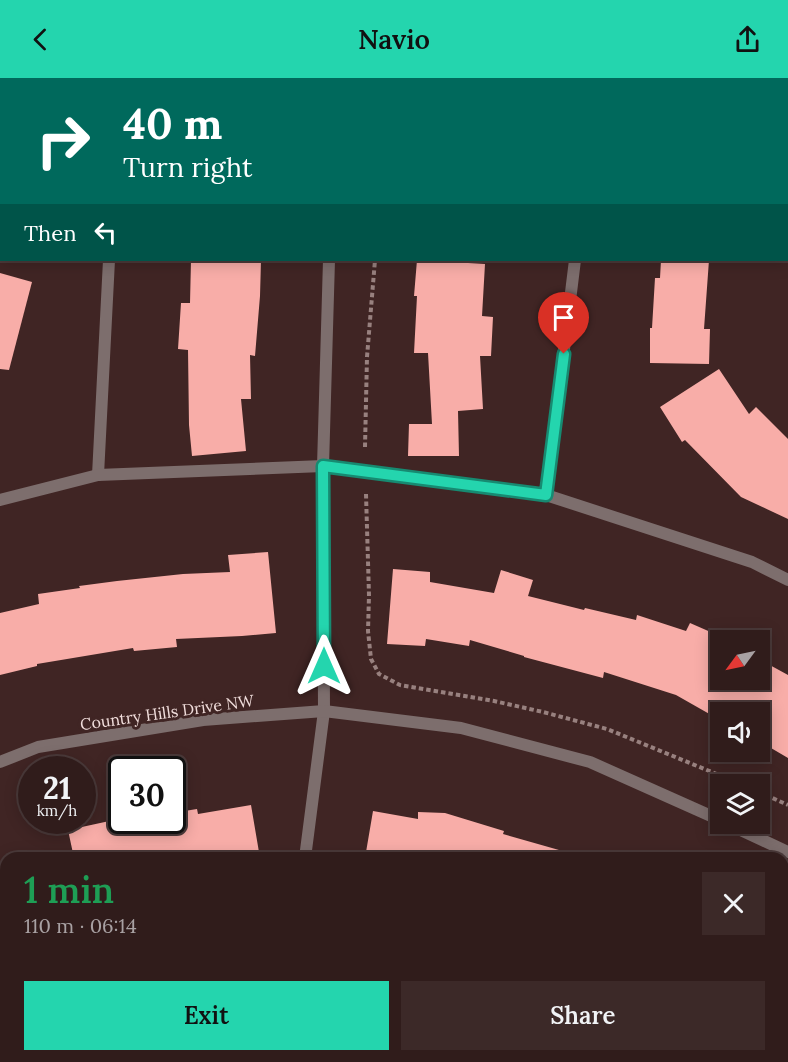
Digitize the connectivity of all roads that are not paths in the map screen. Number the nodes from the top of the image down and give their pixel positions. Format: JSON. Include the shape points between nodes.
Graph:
{"nodes":[{"id":1,"x":109,"y":261,"type":"edge"},
{"id":2,"x":329,"y":261,"type":"edge"},
{"id":3,"x":575,"y":261,"type":"edge"},
{"id":4,"x":323,"y":466,"type":"junction"},
{"id":5,"x":98,"y":475,"type":"junction"},
{"id":6,"x":546,"y":495,"type":"junction"},
{"id":7,"x":0,"y":500,"type":"edge"},
{"id":8,"x":788,"y":580,"type":"edge"},
{"id":9,"x":324,"y":711,"type":"junction"},
{"id":10,"x":0,"y":762,"type":"edge"},
{"id":11,"x":710,"y":816,"type":"edge"},
{"id":12,"x":749,"y":834,"type":"edge"},
{"id":13,"x":306,"y":852,"type":"edge"},
{"id":14,"x":788,"y":852,"type":"edge"}],
"edges":[{"from":1,"to":5,"type":"street"},
{"from":2,"to":4,"type":"street"},
{"from":3,"to":6,"type":"street"},
{"from":4,"to":5,"type":"street"},
{"from":4,"to":6,"type":"street"},
{"from":4,"to":9,"type":"street"},
{"from":5,"to":7,"type":"street"},
{"from":6,"to":8,"type":"street","via":[[752,562]]},
{"from":9,"to":10,"type":"street","name":"Country Hills Drive NW","via":[[203,720],[38,747]]},
{"from":9,"to":11,"type":"street","name":"Country Hills Drive NW","via":[[461,728],[579,759]]},
{"from":9,"to":13,"type":"street"},
{"from":12,"to":14,"type":"street"}]}
